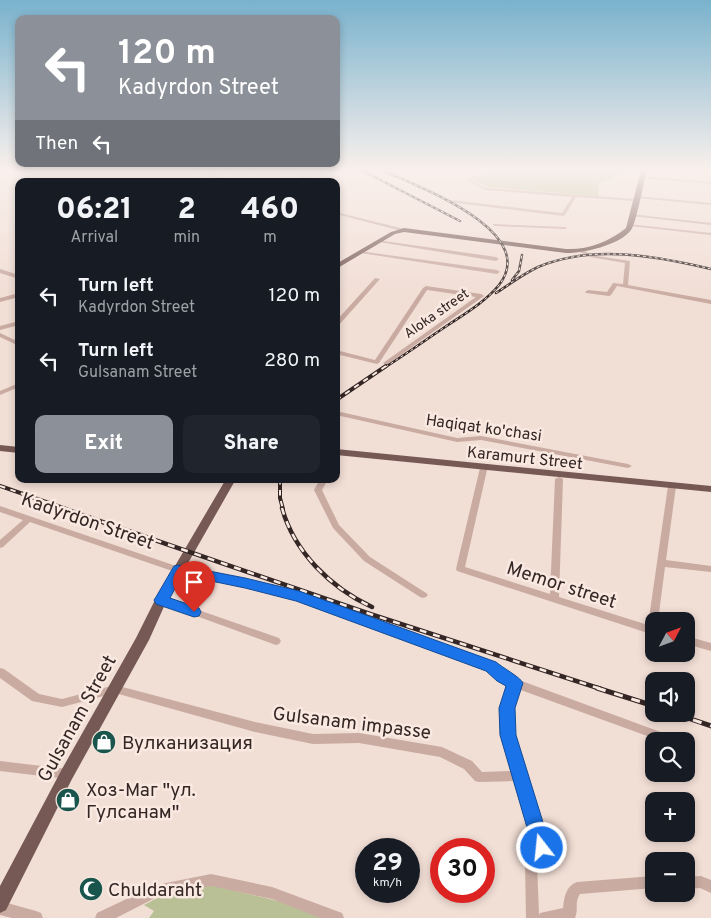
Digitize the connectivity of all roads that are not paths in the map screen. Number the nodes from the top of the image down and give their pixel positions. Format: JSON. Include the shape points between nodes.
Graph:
{"nodes":[{"id":1,"x":546,"y":213,"type":"edge"},
{"id":2,"x":564,"y":213,"type":"edge"},
{"id":3,"x":340,"y":215,"type":"edge"},
{"id":4,"x":632,"y":215,"type":"joint"},
{"id":5,"x":711,"y":224,"type":"edge"},
{"id":6,"x":495,"y":225,"type":"dead end"},
{"id":7,"x":630,"y":225,"type":"junction"},
{"id":8,"x":565,"y":228,"type":"dead end"},
{"id":9,"x":402,"y":230,"type":"junction"},
{"id":10,"x":711,"y":234,"type":"edge"},
{"id":11,"x":379,"y":241,"type":"junction"},
{"id":12,"x":360,"y":252,"type":"junction"},
{"id":13,"x":570,"y":252,"type":"junction"},
{"id":14,"x":582,"y":252,"type":"junction"},
{"id":15,"x":590,"y":256,"type":"junction"},
{"id":16,"x":496,"y":259,"type":"dead end"},
{"id":17,"x":340,"y":264,"type":"edge"},
{"id":18,"x":0,"y":271,"type":"edge"},
{"id":19,"x":496,"y":272,"type":"dead end"},
{"id":20,"x":10,"y":274,"type":"junction"},
{"id":21,"x":15,"y":276,"type":"edge"},
{"id":22,"x":0,"y":277,"type":"edge"},
{"id":23,"x":377,"y":279,"type":"dead end"},
{"id":24,"x":625,"y":286,"type":"junction"},
{"id":25,"x":588,"y":292,"type":"dead end"},
{"id":26,"x":15,"y":296,"type":"edge"},
{"id":27,"x":0,"y":300,"type":"edge"},
{"id":28,"x":711,"y":302,"type":"edge"},
{"id":29,"x":340,"y":321,"type":"edge"},
{"id":30,"x":15,"y":324,"type":"edge"},
{"id":31,"x":0,"y":328,"type":"edge"},
{"id":32,"x":0,"y":335,"type":"edge"},
{"id":33,"x":15,"y":342,"type":"edge"},
{"id":34,"x":340,"y":353,"type":"edge"},
{"id":35,"x":386,"y":363,"type":"dead end"},
{"id":36,"x":15,"y":387,"type":"edge"},
{"id":37,"x":0,"y":393,"type":"edge"},
{"id":38,"x":340,"y":414,"type":"edge"},
{"id":39,"x":0,"y":447,"type":"edge"},
{"id":40,"x":15,"y":449,"type":"edge"},
{"id":41,"x":340,"y":452,"type":"edge"},
{"id":42,"x":340,"y":456,"type":"edge"},
{"id":43,"x":628,"y":466,"type":"dead end"},
{"id":44,"x":483,"y":470,"type":"junction"},
{"id":45,"x":559,"y":479,"type":"junction"},
{"id":46,"x":229,"y":483,"type":"edge"},
{"id":47,"x":322,"y":483,"type":"edge"},
{"id":48,"x":672,"y":487,"type":"junction"},
{"id":49,"x":711,"y":490,"type":"edge"},
{"id":50,"x":0,"y":508,"type":"edge"},
{"id":51,"x":29,"y":519,"type":"junction"},
{"id":52,"x":0,"y":545,"type":"edge"},
{"id":53,"x":662,"y":564,"type":"junction"},
{"id":54,"x":711,"y":569,"type":"edge"},
{"id":55,"x":178,"y":570,"type":"junction"},
{"id":56,"x":423,"y":595,"type":"dead end"},
{"id":57,"x":161,"y":600,"type":"junction"},
{"id":58,"x":554,"y":600,"type":"junction"},
{"id":59,"x":656,"y":612,"type":"edge"},
{"id":60,"x":645,"y":628,"type":"edge"},
{"id":61,"x":276,"y":641,"type":"dead end"},
{"id":62,"x":695,"y":643,"type":"edge"},
{"id":63,"x":711,"y":647,"type":"edge"},
{"id":64,"x":0,"y":672,"type":"edge"},
{"id":65,"x":515,"y":683,"type":"junction"},
{"id":66,"x":115,"y":689,"type":"junction"},
{"id":67,"x":648,"y":732,"type":"edge"},
{"id":68,"x":0,"y":766,"type":"edge"},
{"id":69,"x":67,"y":774,"type":"junction"},
{"id":70,"x":521,"y":776,"type":"junction"},
{"id":71,"x":695,"y":882,"type":"edge"},
{"id":72,"x":645,"y":883,"type":"edge"},
{"id":73,"x":711,"y":887,"type":"edge"},
{"id":74,"x":0,"y":906,"type":"edge"},
{"id":75,"x":36,"y":918,"type":"edge"},
{"id":76,"x":102,"y":918,"type":"edge"},
{"id":77,"x":337,"y":918,"type":"edge"},
{"id":78,"x":533,"y":918,"type":"edge"},
{"id":79,"x":545,"y":918,"type":"edge"}],
"edges":[{"from":1,"to":2,"type":"street"},
{"from":3,"to":9,"type":"street"},
{"from":4,"to":5,"type":"street"},
{"from":4,"to":7,"type":"main road"},
{"from":6,"to":8,"type":"street"},
{"from":7,"to":10,"type":"street"},
{"from":7,"to":14,"type":"main road","via":[[623,234]]},
{"from":9,"to":11,"type":"main road"},
{"from":9,"to":13,"type":"main road"},
{"from":11,"to":12,"type":"main road"},
{"from":11,"to":16,"type":"street"},
{"from":12,"to":17,"type":"main road"},
{"from":12,"to":19,"type":"street"},
{"from":13,"to":14,"type":"main road"},
{"from":13,"to":15,"type":"street"},
{"from":14,"to":15,"type":"street"},
{"from":15,"to":24,"type":"street","via":[[628,262]]},
{"from":18,"to":20,"type":"street"},
{"from":20,"to":21,"type":"street"},
{"from":20,"to":22,"type":"street"},
{"from":23,"to":29,"type":"street"},
{"from":24,"to":25,"type":"street","via":[[615,284],[609,294]]},
{"from":24,"to":28,"type":"street"},
{"from":26,"to":27,"type":"street"},
{"from":30,"to":31,"type":"street"},
{"from":32,"to":33,"type":"street"},
{"from":34,"to":35,"type":"street","name":"Aloka street","via":[[377,362],[426,288],[481,296]]},
{"from":36,"to":37,"type":"street"},
{"from":38,"to":43,"type":"street","name":"Haqiqat ko'chasi","via":[[457,440],[481,438]]},
{"from":39,"to":40,"type":"main road"},
{"from":41,"to":48,"type":"main road","name":"Karamurt Street"},
{"from":42,"to":44,"type":"main road","name":"Karamurt Street"},
{"from":44,"to":45,"type":"main road","name":"Karamurt Street"},
{"from":44,"to":58,"type":"street","name":"Memor street","via":[[460,569]]},
{"from":45,"to":48,"type":"main road","name":"Karamurt Street"},
{"from":45,"to":58,"type":"street"},
{"from":46,"to":55,"type":"main road","name":"Gulsanam Street"},
{"from":47,"to":56,"type":"street","via":[[318,490],[336,526],[367,559]]},
{"from":48,"to":49,"type":"main road","name":"Karamurt Street"},
{"from":48,"to":53,"type":"street"},
{"from":50,"to":51,"type":"street","name":"Kadyrdon Street"},
{"from":51,"to":52,"type":"street"},
{"from":51,"to":55,"type":"street","name":"Kadyrdon Street"},
{"from":53,"to":54,"type":"street"},
{"from":53,"to":59,"type":"street"},
{"from":55,"to":57,"type":"main road","name":"Gulsanam Street"},
{"from":55,"to":65,"type":"street","name":"Kadyrdon Street","via":[[299,597],[491,666]]},
{"from":57,"to":61,"type":"street"},
{"from":57,"to":66,"type":"main road","name":"Gulsanam Street"},
{"from":58,"to":60,"type":"street","name":"Memor street"},
{"from":62,"to":63,"type":"street"},
{"from":64,"to":66,"type":"street","via":[[36,698],[62,703]]},
{"from":65,"to":67,"type":"street","name":"Kadyrdon Street"},
{"from":65,"to":70,"type":"street","via":[[508,700],[507,721]]},
{"from":66,"to":69,"type":"main road","name":"Gulsanam Street"},
{"from":66,"to":70,"type":"street","name":"Gulsanam impasse","via":[[254,727],[313,739],[359,738],[442,752],[468,765],[479,776]]},
{"from":68,"to":69,"type":"street"},
{"from":69,"to":74,"type":"main road","name":"Gulsanam Street"},
{"from":70,"to":78,"type":"street","via":[[542,848],[531,860]]},
{"from":71,"to":73,"type":"street"},
{"from":72,"to":79,"type":"street","via":[[577,888],[570,898],[570,914]]},
{"from":74,"to":75,"type":"street"},
{"from":76,"to":77,"type":"street","via":[[156,891],[211,880],[272,893]]}]}
